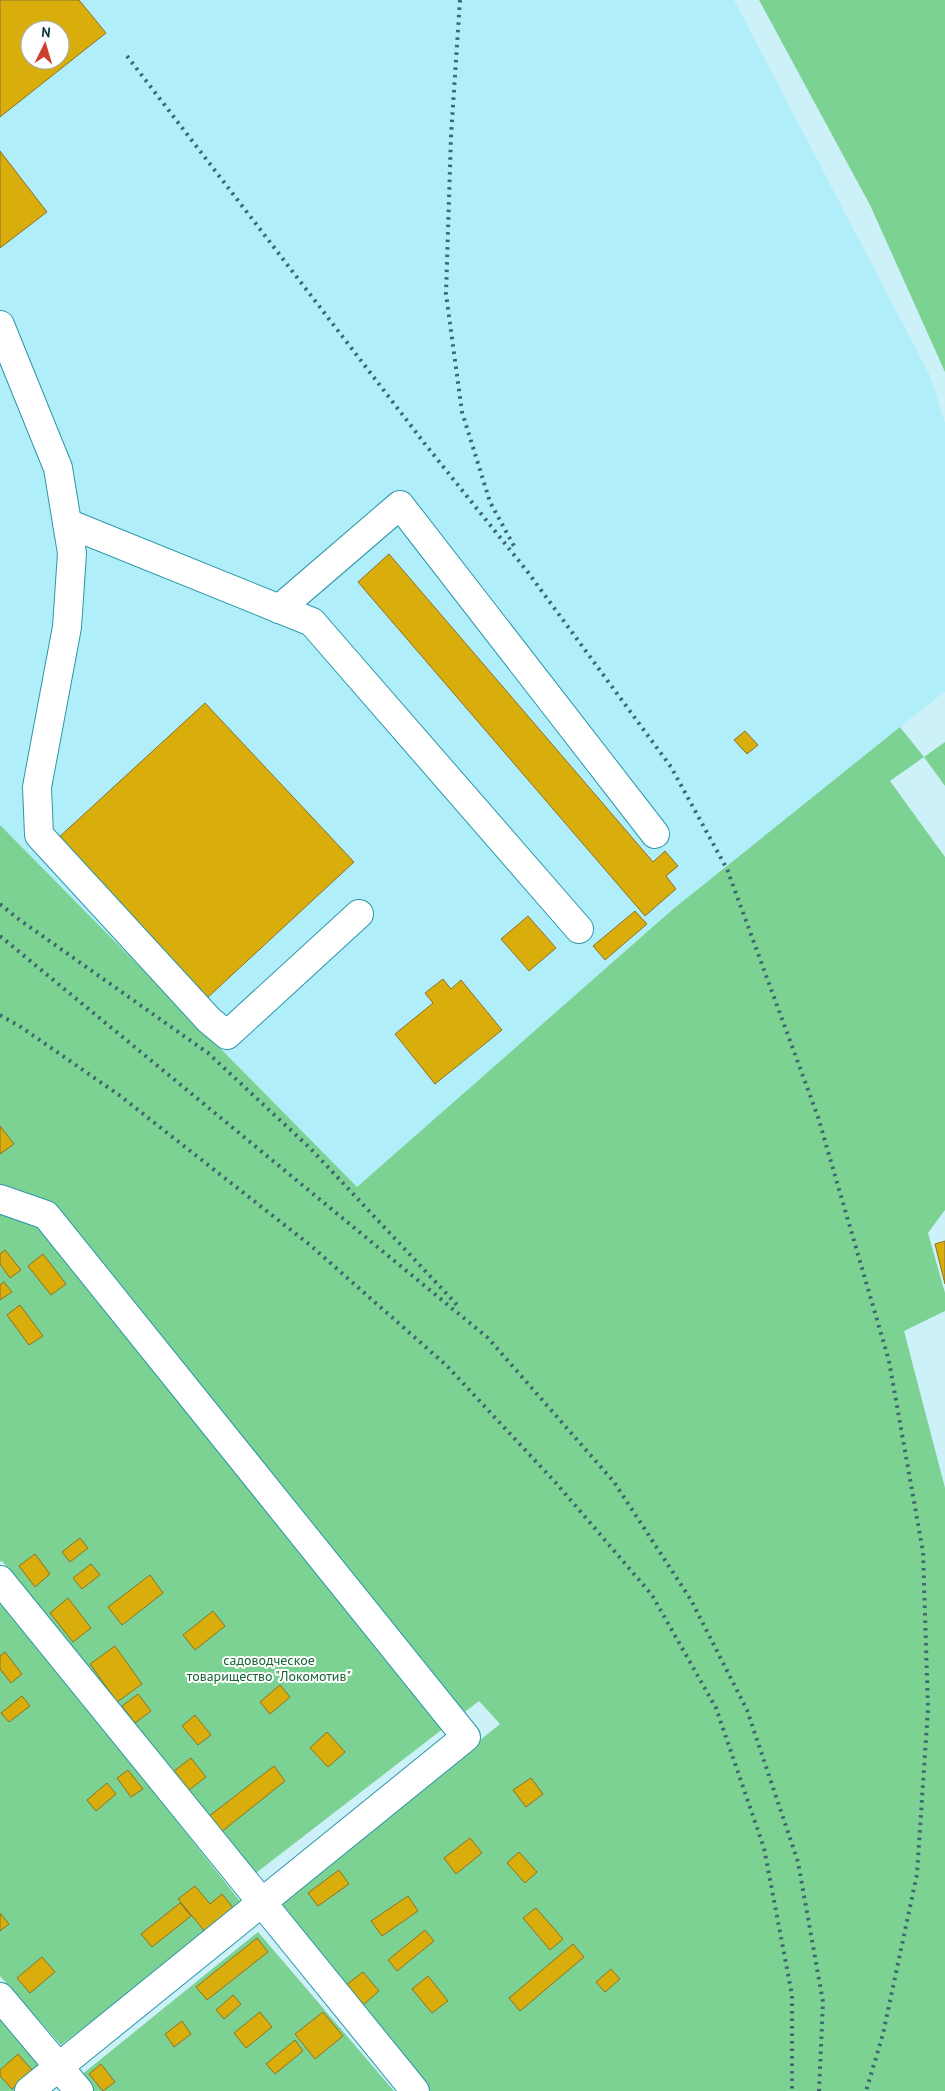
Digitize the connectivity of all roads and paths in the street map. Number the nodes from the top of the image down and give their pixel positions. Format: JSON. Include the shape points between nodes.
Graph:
{"nodes":[{"id":1,"x":0,"y":325,"type":"edge"},
{"id":2,"x":67,"y":523,"type":"junction"},
{"id":3,"x":278,"y":609,"type":"junction"},
{"id":4,"x":655,"y":834,"type":"dead end"},
{"id":5,"x":359,"y":914,"type":"dead end"},
{"id":6,"x":580,"y":929,"type":"dead end"},
{"id":7,"x":0,"y":1198,"type":"edge"},
{"id":8,"x":0,"y":1580,"type":"edge"},
{"id":9,"x":261,"y":1902,"type":"junction"},
{"id":10,"x":0,"y":1997,"type":"edge"},
{"id":11,"x":59,"y":2066,"type":"junction"},
{"id":12,"x":29,"y":2091,"type":"edge"},
{"id":13,"x":79,"y":2091,"type":"edge"},
{"id":14,"x":415,"y":2091,"type":"edge"}],
"edges":[{"from":1,"to":2,"type":"lane","via":[[58,468]]},
{"from":2,"to":3,"type":"lane"},
{"from":2,"to":5,"type":"lane","via":[[72,553],[67,627],[37,787],[39,835],[209,1020],[227,1035]]},
{"from":3,"to":4,"type":"lane","via":[[400,505]]},
{"from":3,"to":6,"type":"lane","via":[[312,622]]},
{"from":7,"to":9,"type":"lane","via":[[46,1215],[466,1737]]},
{"from":8,"to":9,"type":"lane"},
{"from":9,"to":11,"type":"lane"},
{"from":9,"to":14,"type":"lane"},
{"from":10,"to":11,"type":"lane"},
{"from":11,"to":12,"type":"lane"},
{"from":11,"to":13,"type":"lane"}]}
